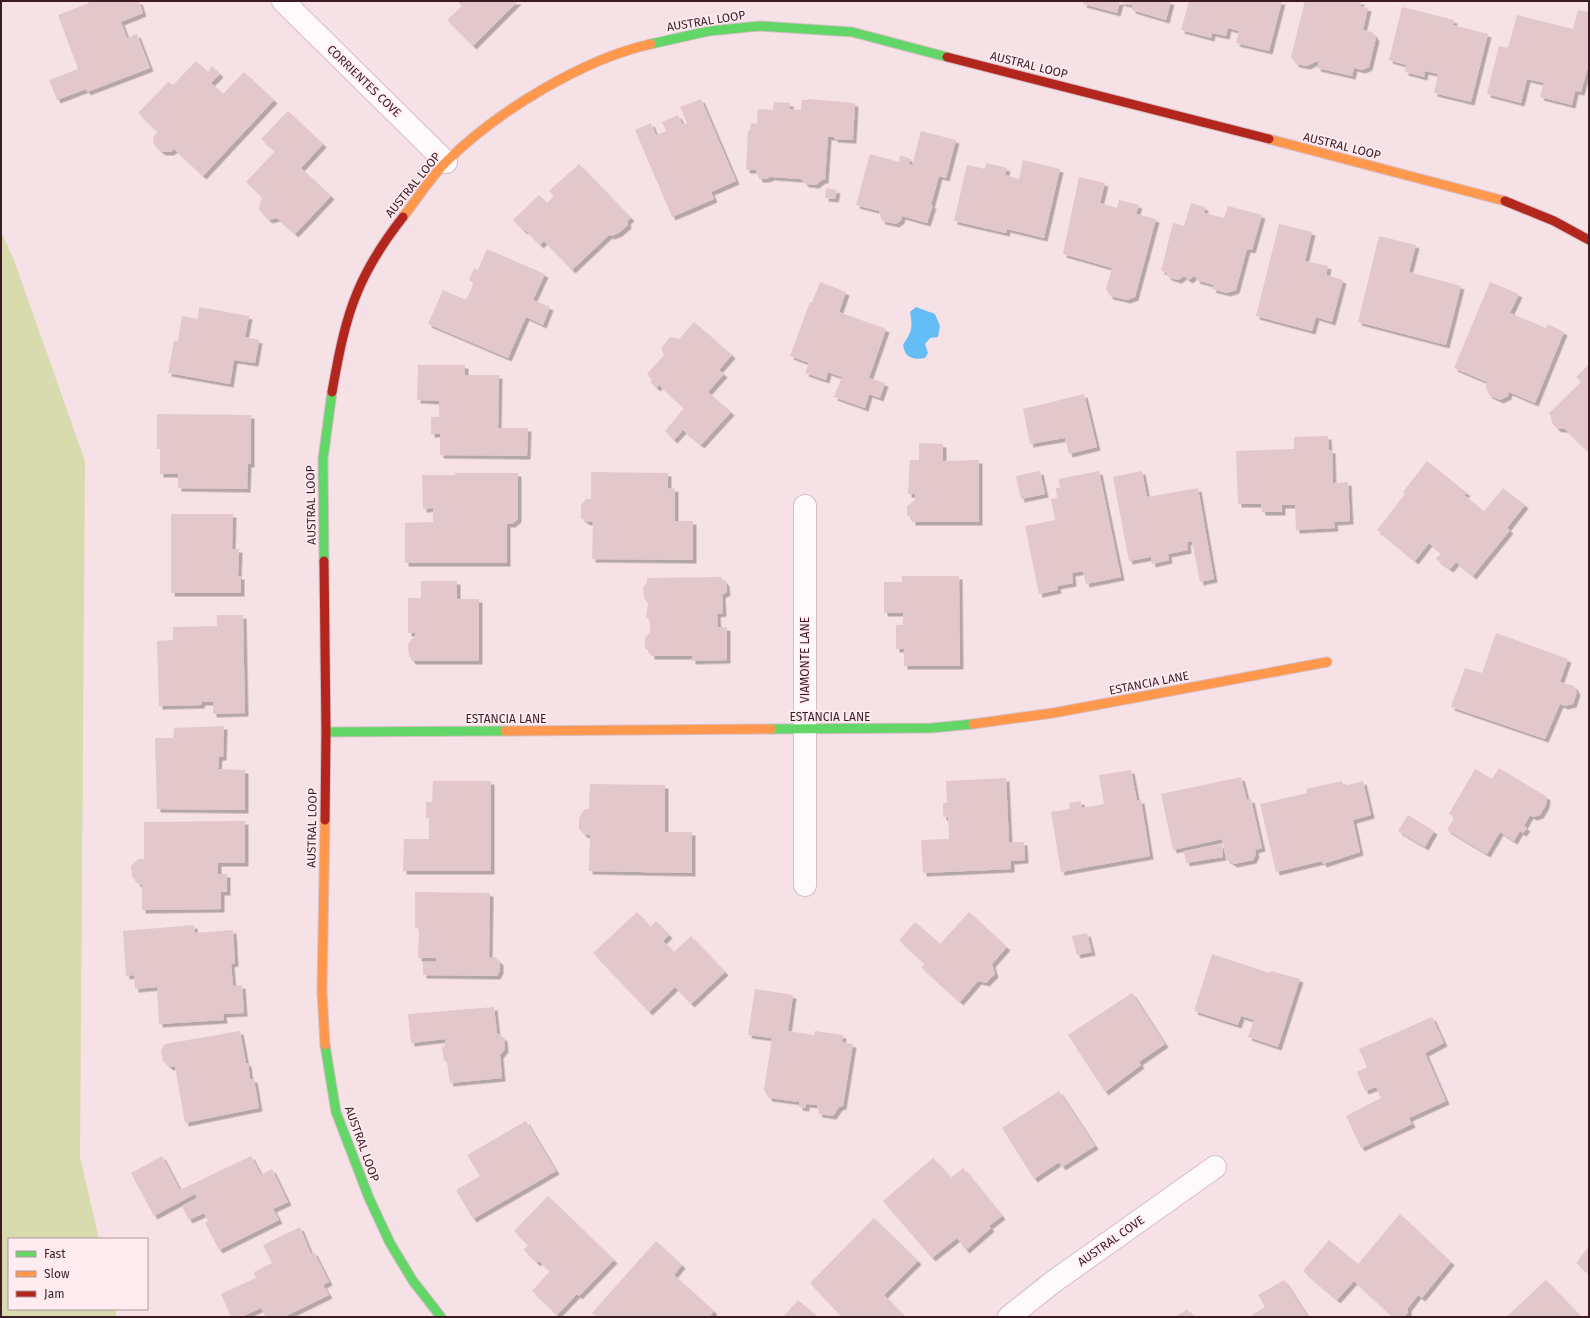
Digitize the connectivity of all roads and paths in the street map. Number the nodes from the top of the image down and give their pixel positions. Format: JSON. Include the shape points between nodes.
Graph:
{"nodes":[{"id":1,"x":283,"y":1,"type":"edge"},
{"id":2,"x":446,"y":162,"type":"junction"},
{"id":3,"x":1589,"y":240,"type":"edge"},
{"id":4,"x":805,"y":506,"type":"dead end"},
{"id":5,"x":1327,"y":662,"type":"dead end"},
{"id":6,"x":806,"y":729,"type":"junction"},
{"id":7,"x":326,"y":732,"type":"junction"},
{"id":8,"x":806,"y":885,"type":"dead end"},
{"id":9,"x":1215,"y":1167,"type":"dead end"},
{"id":10,"x":441,"y":1317,"type":"edge"},
{"id":11,"x":1009,"y":1317,"type":"edge"}],
"edges":[{"from":1,"to":2,"type":"street","name":"CORRIENTES COVE"},
{"from":2,"to":3,"type":"street","name":"AUSTRAL LOOP","via":[[515,106],[592,64],[629,49],[709,31],[760,26],[809,28],[852,32],[1494,197],[1539,213]]},
{"from":2,"to":7,"type":"street","name":"AUSTRAL LOOP","via":[[386,238],[357,293],[341,345],[329,405],[323,459]]},
{"from":4,"to":6,"type":"street","name":"VIAMONTE LANE"},
{"from":5,"to":6,"type":"street","name":"ESTANCIA LANE","via":[[1068,710],[968,725],[932,728]]},
{"from":6,"to":7,"type":"street","name":"ESTANCIA LANE"},
{"from":6,"to":8,"type":"street","name":"VIAMONTE LANE"},
{"from":7,"to":10,"type":"street","name":"AUSTRAL LOOP","via":[[322,991],[325,1055],[336,1112],[366,1192],[390,1243],[413,1281]]},
{"from":9,"to":11,"type":"street","name":"AUSTRAL COVE","via":[[1053,1282]]}]}
